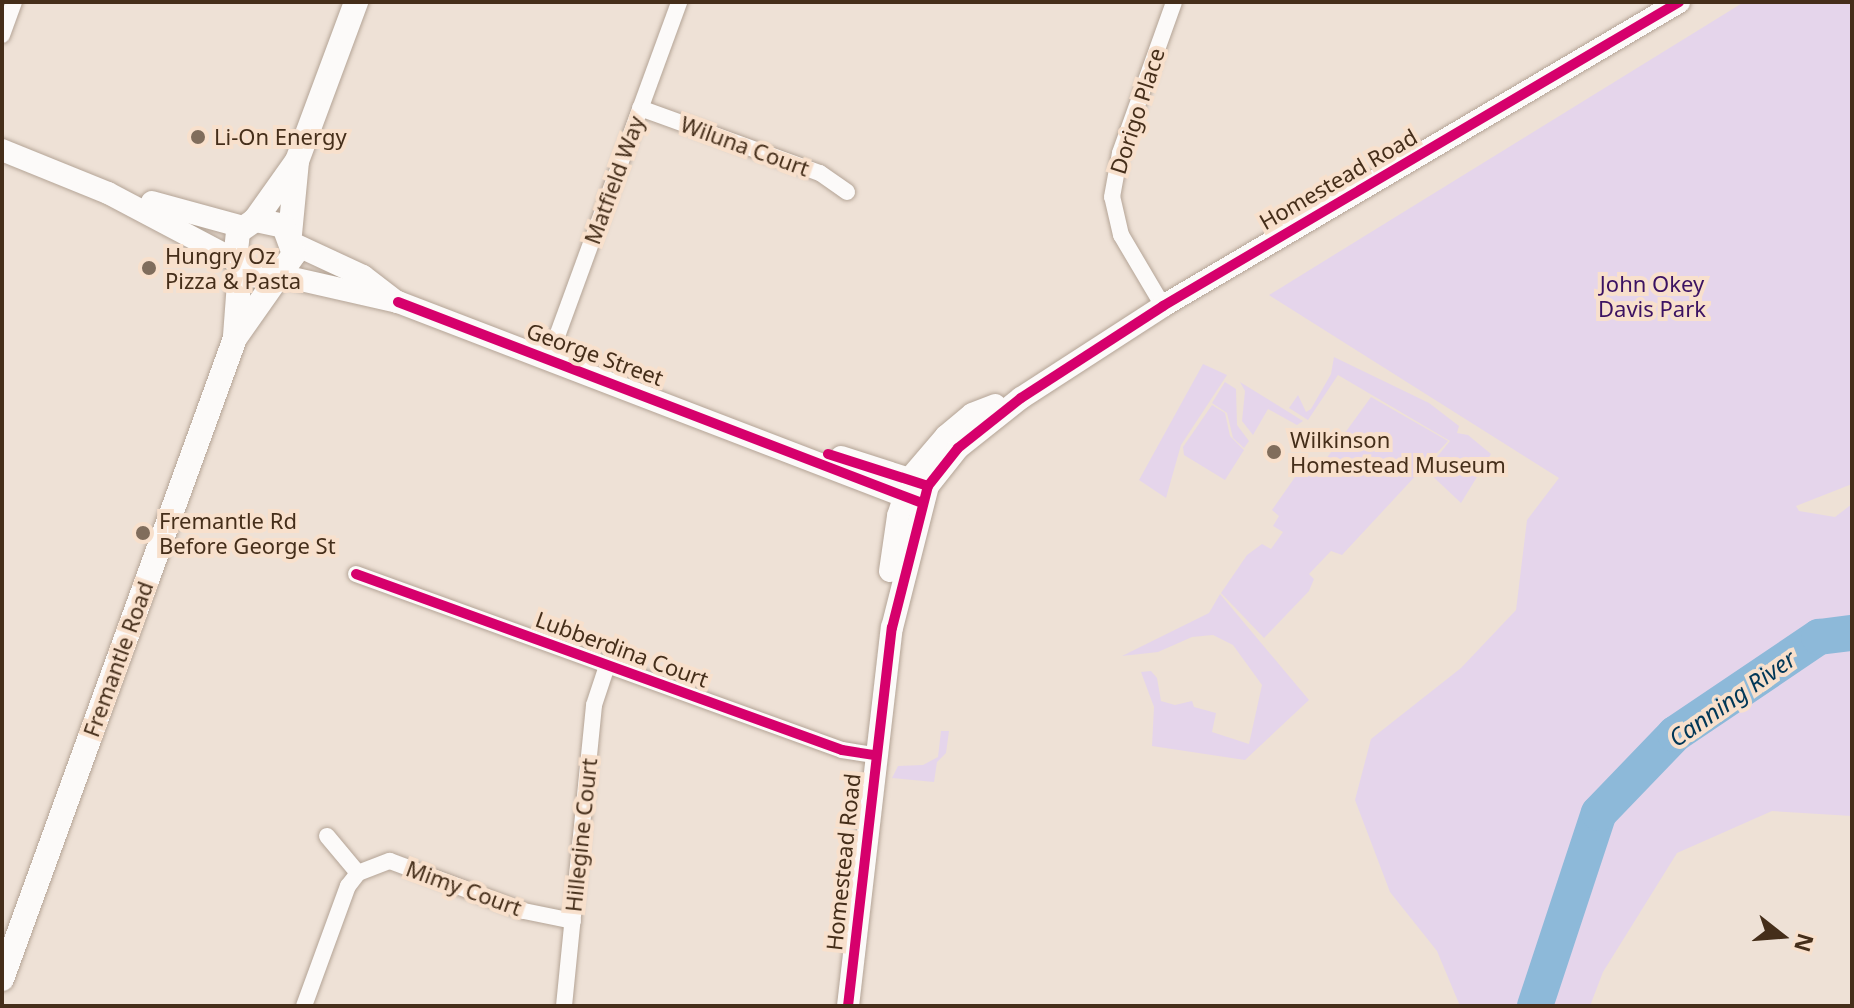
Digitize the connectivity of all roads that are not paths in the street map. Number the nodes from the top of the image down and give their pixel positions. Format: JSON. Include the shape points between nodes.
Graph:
{"nodes":[{"id":1,"x":14,"y":2,"type":"edge"},
{"id":2,"x":356,"y":2,"type":"edge"},
{"id":3,"x":679,"y":2,"type":"edge"},
{"id":4,"x":1174,"y":2,"type":"edge"},
{"id":5,"x":1679,"y":2,"type":"edge"},
{"id":6,"x":2,"y":35,"type":"edge"},
{"id":7,"x":640,"y":108,"type":"junction"},
{"id":8,"x":2,"y":150,"type":"edge"},
{"id":9,"x":297,"y":161,"type":"junction"},
{"id":10,"x":847,"y":192,"type":"dead end"},
{"id":11,"x":108,"y":193,"type":"junction"},
{"id":12,"x":249,"y":224,"type":"junction"},
{"id":13,"x":292,"y":239,"type":"junction"},
{"id":14,"x":238,"y":264,"type":"junction"},
{"id":15,"x":278,"y":276,"type":"junction"},
{"id":16,"x":398,"y":302,"type":"junction"},
{"id":17,"x":1163,"y":306,"type":"junction"},
{"id":18,"x":235,"y":338,"type":"junction"},
{"id":19,"x":549,"y":358,"type":"junction"},
{"id":20,"x":916,"y":490,"type":"junction"},
{"id":21,"x":356,"y":574,"type":"dead end"},
{"id":22,"x":607,"y":666,"type":"junction"},
{"id":23,"x":875,"y":755,"type":"junction"},
{"id":24,"x":327,"y":836,"type":"dead end"},
{"id":25,"x":358,"y":873,"type":"junction"},
{"id":26,"x":573,"y":921,"type":"junction"},
{"id":27,"x":2,"y":979,"type":"edge"},
{"id":28,"x":304,"y":1006,"type":"edge"},
{"id":29,"x":564,"y":1006,"type":"edge"},
{"id":30,"x":848,"y":1006,"type":"edge"}],
"edges":[{"from":1,"to":6,"type":"street"},
{"from":2,"to":9,"type":"main road"},
{"from":3,"to":7,"type":"street","name":"Matfield Way"},
{"from":4,"to":17,"type":"street","name":"Dorigo Place","via":[[1120,153],[1112,197],[1121,235]]},
{"from":5,"to":17,"type":"street","name":"Homestead Road"},
{"from":7,"to":10,"type":"street","name":"Wiluna Court","via":[[820,173]]},
{"from":7,"to":19,"type":"street","name":"Matfield Way"},
{"from":8,"to":11,"type":"street"},
{"from":9,"to":12,"type":"main road"},
{"from":9,"to":13,"type":"main road"},
{"from":11,"to":12,"type":"street","via":[[198,218]]},
{"from":11,"to":14,"type":"street"},
{"from":12,"to":13,"type":"main road","via":[[275,221]]},
{"from":12,"to":14,"type":"main road","via":[[234,241]]},
{"from":13,"to":15,"type":"main road","via":[[290,264]]},
{"from":13,"to":16,"type":"street","name":"George Street","via":[[363,276]]},
{"from":14,"to":15,"type":"main road","via":[[257,279]]},
{"from":14,"to":18,"type":"main road","name":"Fremantle Road"},
{"from":15,"to":16,"type":"street","name":"George Street"},
{"from":15,"to":18,"type":"main road","name":"Fremantle Road"},
{"from":16,"to":19,"type":"street","name":"George Street"},
{"from":17,"to":20,"type":"street","name":"Homestead Road","via":[[1021,398],[972,414],[946,436]]},
{"from":18,"to":27,"type":"main road","name":"Fremantle Road"},
{"from":19,"to":20,"type":"street","name":"George Street"},
{"from":20,"to":23,"type":"street","name":"Homestead Road","via":[[888,586],[892,628]]},
{"from":21,"to":22,"type":"street","name":"Lubberdina Court"},
{"from":22,"to":23,"type":"street","name":"Lubberdina Court","via":[[842,750]]},
{"from":22,"to":26,"type":"street","name":"Hillegine Court","via":[[594,705]]},
{"from":23,"to":30,"type":"street","name":"Homestead Road"},
{"from":24,"to":25,"type":"street"},
{"from":25,"to":26,"type":"street","name":"Mimy Court","via":[[390,861],[524,911]]},
{"from":25,"to":28,"type":"street","via":[[348,886]]},
{"from":26,"to":29,"type":"street","name":"Hillegine Court"}]}
